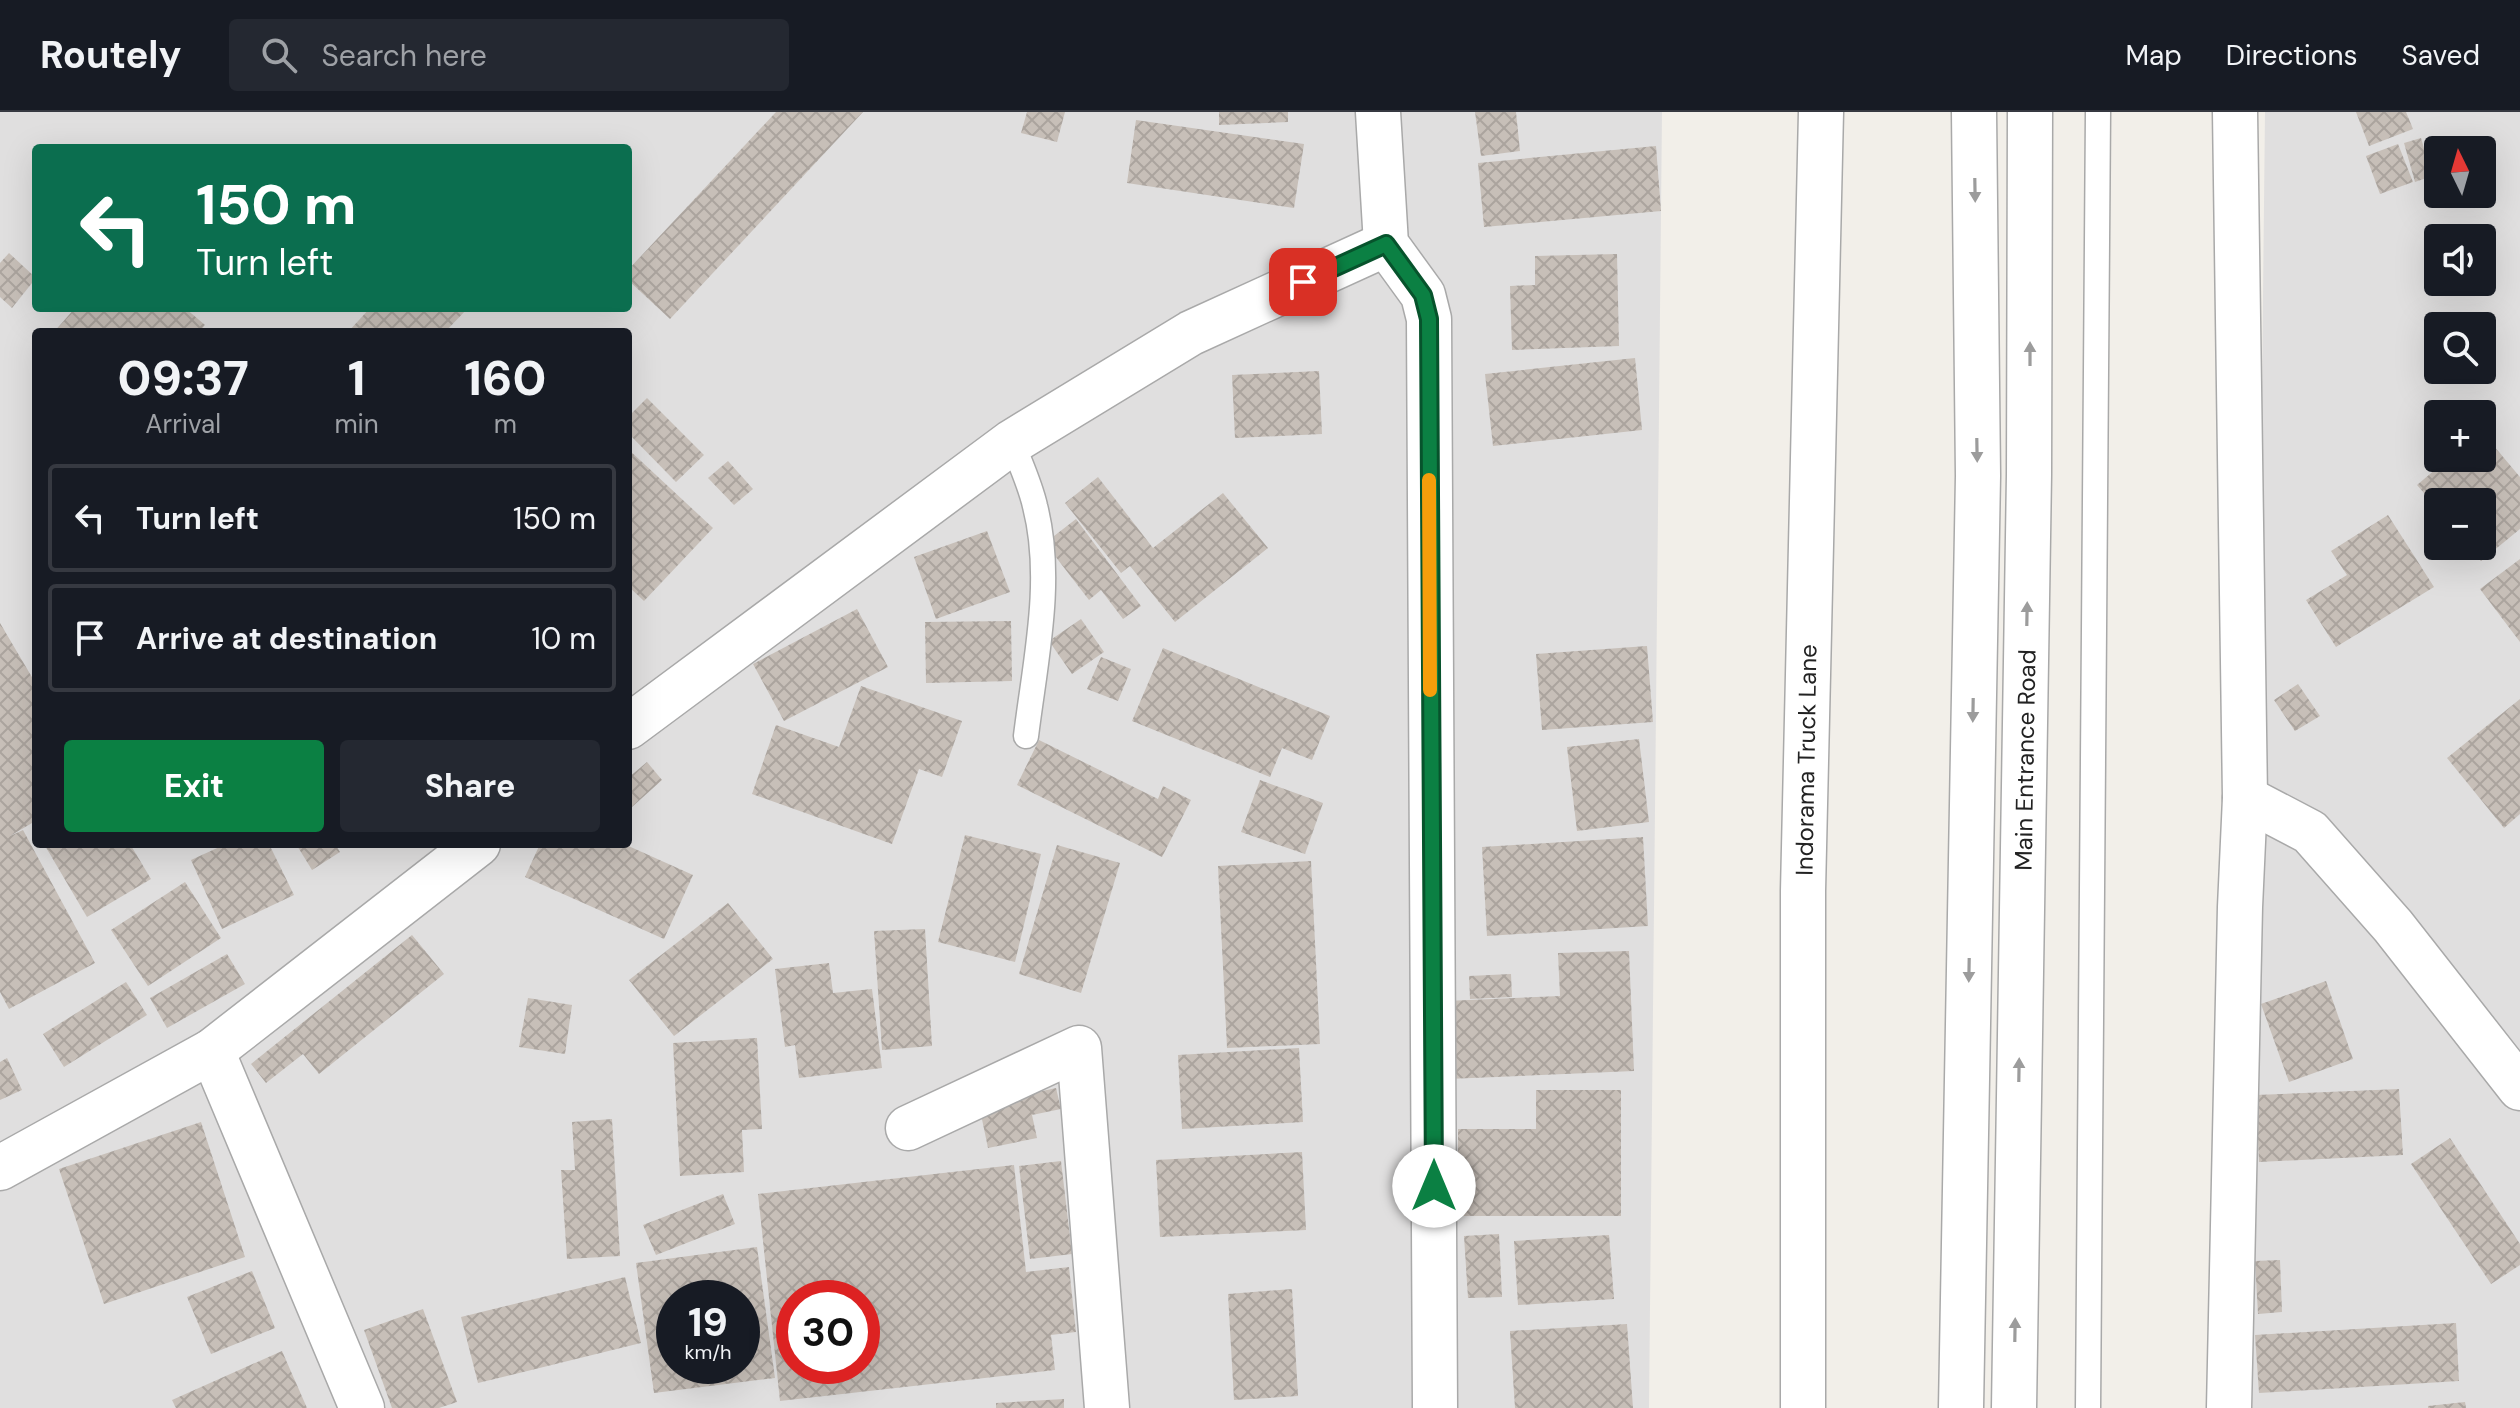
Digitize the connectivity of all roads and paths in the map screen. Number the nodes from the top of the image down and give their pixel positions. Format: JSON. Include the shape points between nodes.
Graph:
{"nodes":[{"id":1,"x":1378,"y":112,"type":"edge"},
{"id":2,"x":1821,"y":112,"type":"edge"},
{"id":3,"x":1974,"y":112,"type":"edge"},
{"id":4,"x":2030,"y":112,"type":"edge"},
{"id":5,"x":2098,"y":112,"type":"edge"},
{"id":6,"x":2235,"y":112,"type":"edge"},
{"id":7,"x":1386,"y":244,"type":"junction"},
{"id":8,"x":1012,"y":442,"type":"junction"},
{"id":9,"x":632,"y":722,"type":"edge"},
{"id":10,"x":1026,"y":736,"type":"dead end"},
{"id":11,"x":2245,"y":798,"type":"junction"},
{"id":12,"x":473,"y":848,"type":"edge"},
{"id":13,"x":212,"y":1051,"type":"junction"},
{"id":14,"x":2520,"y":1088,"type":"edge"},
{"id":15,"x":908,"y":1128,"type":"dead end"},
{"id":16,"x":0,"y":1168,"type":"edge"},
{"id":17,"x":362,"y":1408,"type":"edge"},
{"id":18,"x":1107,"y":1408,"type":"edge"},
{"id":19,"x":1435,"y":1408,"type":"edge"},
{"id":20,"x":1803,"y":1408,"type":"edge"},
{"id":21,"x":1961,"y":1408,"type":"edge"},
{"id":22,"x":2014,"y":1408,"type":"edge"},
{"id":23,"x":2088,"y":1408,"type":"edge"},
{"id":24,"x":2229,"y":1408,"type":"edge"}],
"edges":[{"from":1,"to":7,"type":"street"},
{"from":2,"to":20,"type":"street","name":"Indorama Truck Lane","via":[[1803,891]]},
{"from":3,"to":21,"type":"street","one_way":true,"via":[[1978,476]]},
{"from":22,"to":4,"type":"street","name":"Main Entrance Road","one_way":true},
{"from":5,"to":23,"type":"lane"},
{"from":6,"to":11,"type":"street"},
{"from":7,"to":8,"type":"street","via":[[1191,333]]},
{"from":7,"to":19,"type":"street","via":[[1423,295],[1429,319]]},
{"from":8,"to":9,"type":"street"},
{"from":8,"to":10,"type":"lane","via":[[1036,507],[1044,564]]},
{"from":11,"to":14,"type":"street","via":[[2310,832],[2393,926]]},
{"from":11,"to":24,"type":"street"},
{"from":12,"to":13,"type":"street"},
{"from":13,"to":16,"type":"street"},
{"from":13,"to":17,"type":"street"},
{"from":15,"to":18,"type":"street","via":[[1079,1048]]}]}
